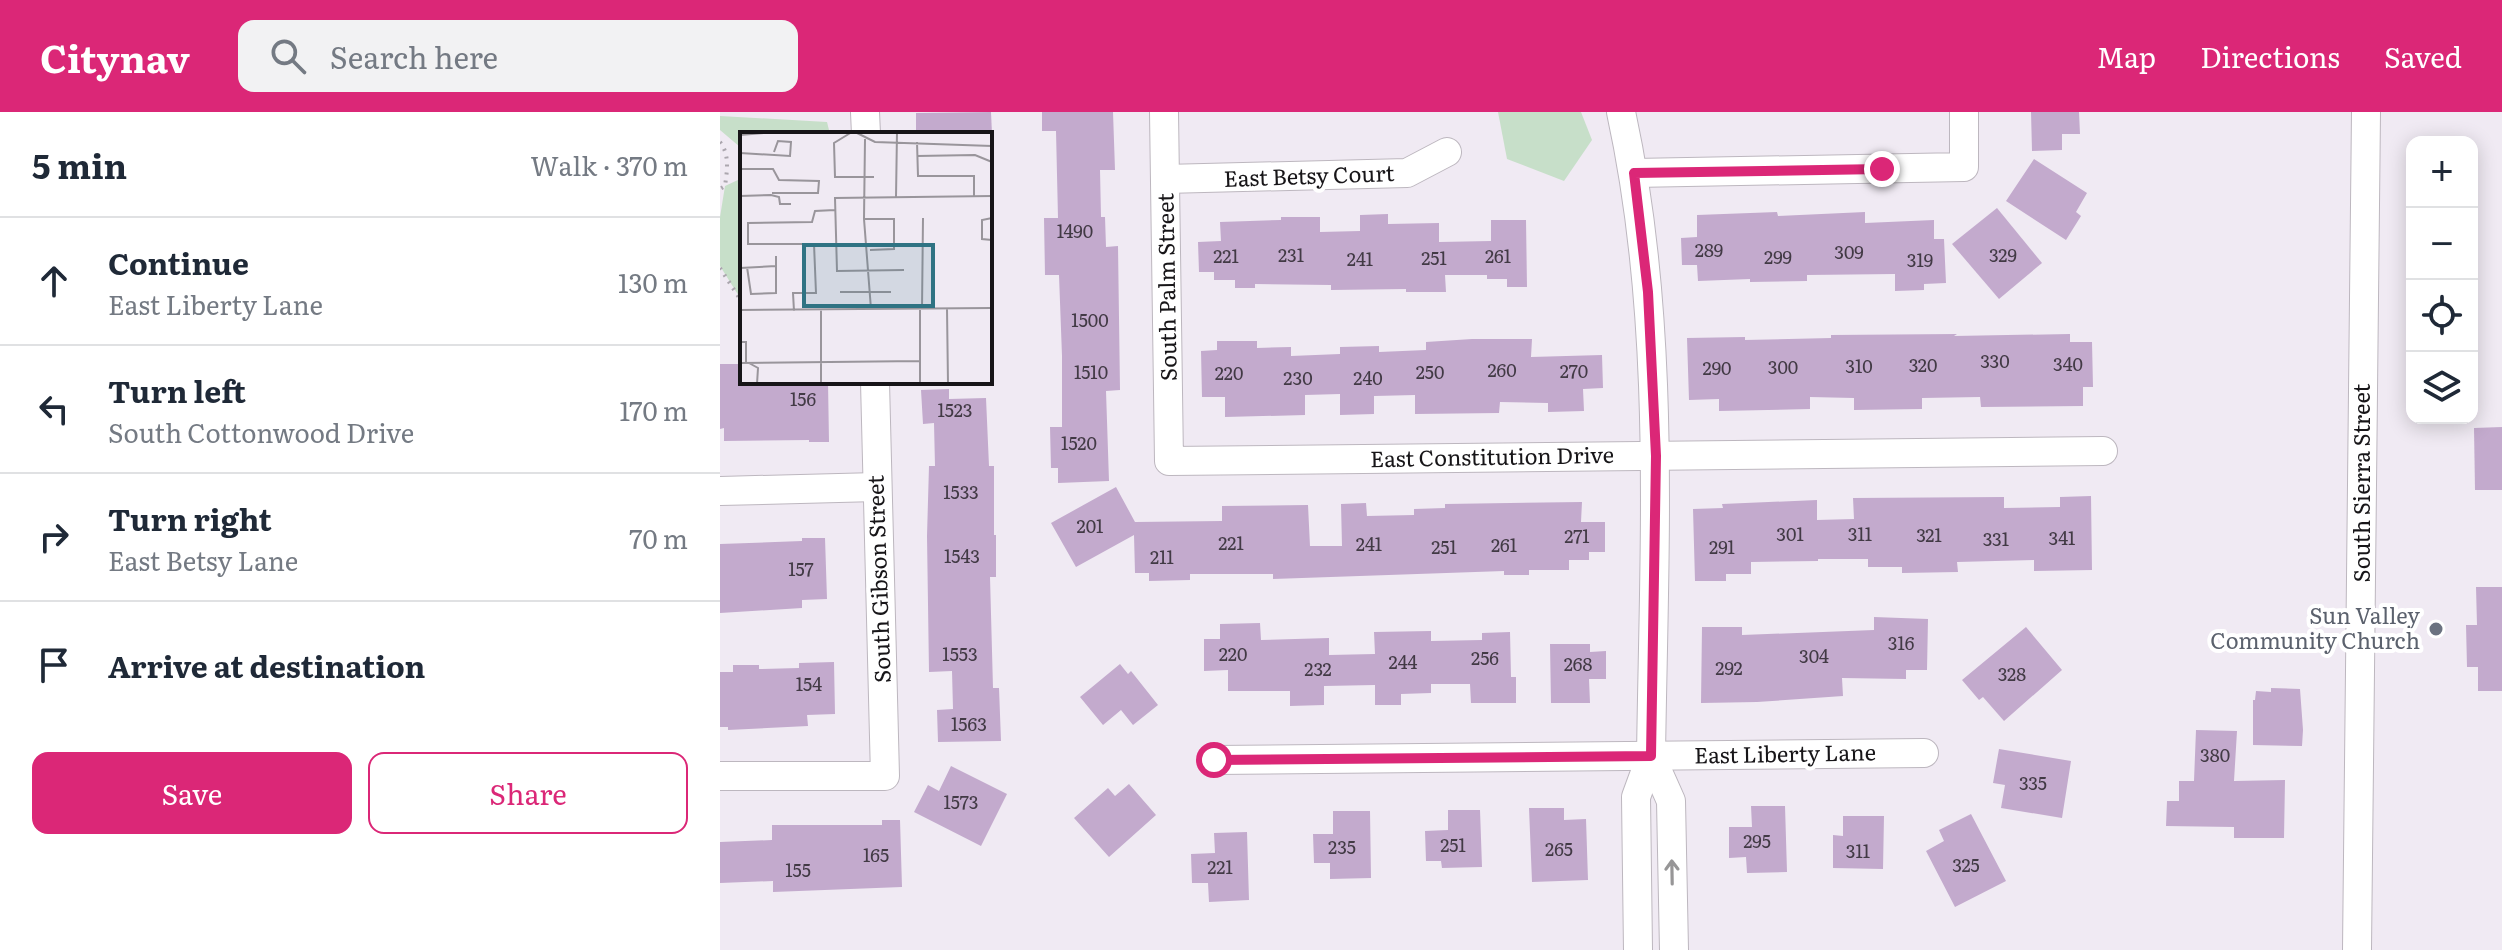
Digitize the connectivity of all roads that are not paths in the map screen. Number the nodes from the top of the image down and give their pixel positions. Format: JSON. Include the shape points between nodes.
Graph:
{"nodes":[{"id":1,"x":865,"y":112,"type":"edge"},
{"id":2,"x":1164,"y":112,"type":"edge"},
{"id":3,"x":1621,"y":112,"type":"edge"},
{"id":4,"x":1964,"y":112,"type":"edge"},
{"id":5,"x":2366,"y":112,"type":"edge"},
{"id":6,"x":866,"y":132,"type":"edge"},
{"id":7,"x":1447,"y":152,"type":"dead end"},
{"id":8,"x":1634,"y":173,"type":"junction"},
{"id":9,"x":1165,"y":179,"type":"junction"},
{"id":10,"x":875,"y":384,"type":"edge"},
{"id":11,"x":2103,"y":451,"type":"dead end"},
{"id":12,"x":1656,"y":456,"type":"junction"},
{"id":13,"x":1169,"y":461,"type":"joint"},
{"id":14,"x":877,"y":487,"type":"junction"},
{"id":15,"x":720,"y":491,"type":"edge"},
{"id":16,"x":1924,"y":753,"type":"dead end"},
{"id":17,"x":1651,"y":756,"type":"junction"},
{"id":18,"x":1214,"y":760,"type":"dead end"},
{"id":19,"x":720,"y":776,"type":"edge"},
{"id":20,"x":1638,"y":950,"type":"edge"},
{"id":21,"x":1674,"y":950,"type":"edge"},
{"id":22,"x":2357,"y":950,"type":"edge"}],
"edges":[{"from":1,"to":6,"type":"street"},
{"from":2,"to":9,"type":"street","name":"South Palm Street"},
{"from":3,"to":8,"type":"street"},
{"from":4,"to":8,"type":"street","via":[[1964,167]]},
{"from":5,"to":22,"type":"street","name":"South Sierra Street"},
{"from":7,"to":9,"type":"street","name":"East Betsy Court","via":[[1407,173]]},
{"from":8,"to":12,"type":"street","via":[[1648,292]]},
{"from":9,"to":13,"type":"street","name":"South Palm Street"},
{"from":10,"to":14,"type":"street","name":"South Gibson Street"},
{"from":11,"to":12,"type":"street","name":"East Constitution Drive"},
{"from":12,"to":13,"type":"street","name":"East Constitution Drive"},
{"from":12,"to":17,"type":"street"},
{"from":14,"to":15,"type":"street"},
{"from":14,"to":19,"type":"street","name":"South Gibson Street","via":[[885,776]]},
{"from":16,"to":17,"type":"street","name":"East Liberty Lane"},
{"from":17,"to":18,"type":"street","name":"East Liberty Lane"},
{"from":17,"to":20,"type":"street","via":[[1636,797]]},
{"from":21,"to":17,"type":"street","one_way":true,"via":[[1671,801]]}]}
